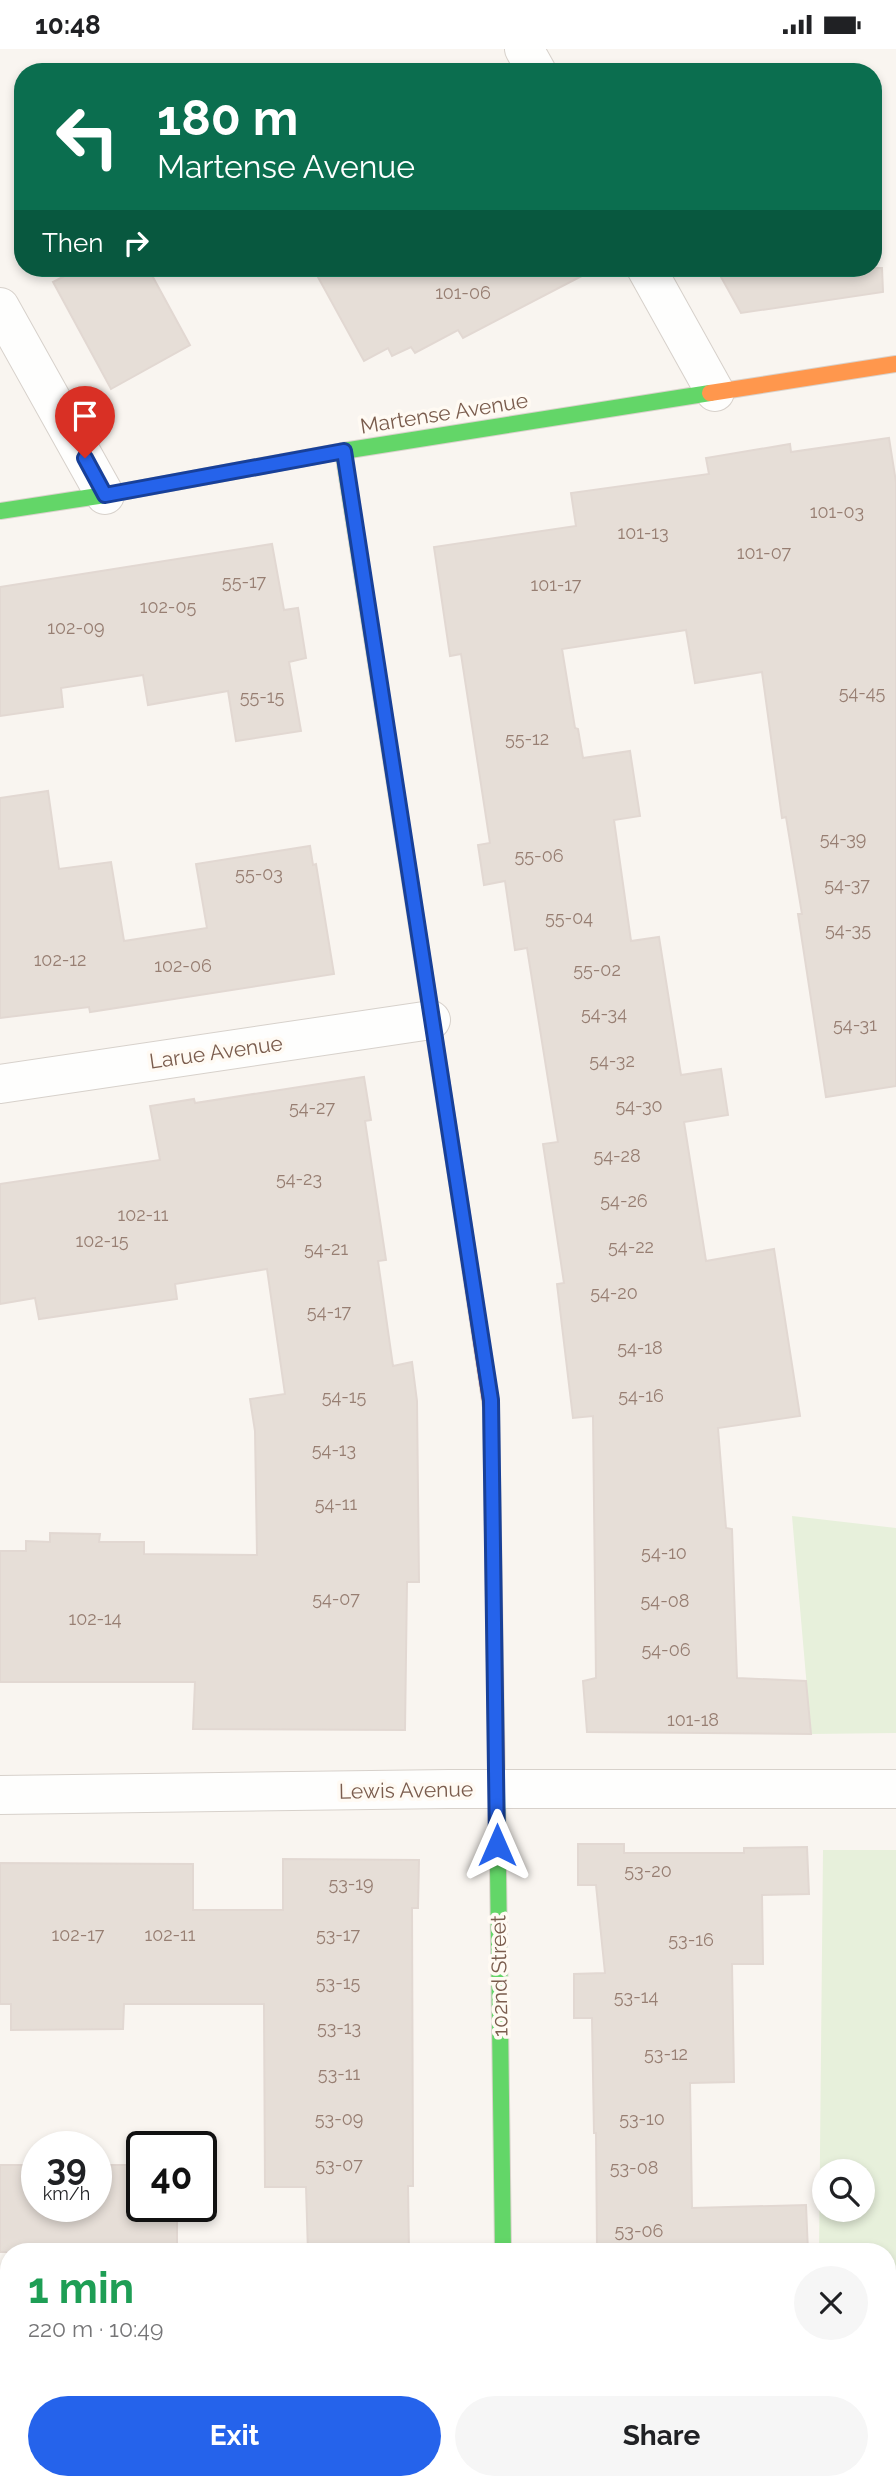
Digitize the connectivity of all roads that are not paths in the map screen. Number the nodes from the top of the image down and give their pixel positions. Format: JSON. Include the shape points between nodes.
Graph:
{"nodes":[{"id":1,"x":651,"y":277,"type":"edge"},
{"id":2,"x":0,"y":307,"type":"edge"},
{"id":3,"x":896,"y":364,"type":"edge"},
{"id":4,"x":715,"y":392,"type":"junction"},
{"id":5,"x":344,"y":451,"type":"junction"},
{"id":6,"x":105,"y":495,"type":"junction"},
{"id":7,"x":0,"y":511,"type":"edge"},
{"id":8,"x":431,"y":1020,"type":"junction"},
{"id":9,"x":0,"y":1084,"type":"edge"},
{"id":10,"x":496,"y":1789,"type":"junction"},
{"id":11,"x":896,"y":1789,"type":"edge"},
{"id":12,"x":0,"y":1795,"type":"edge"},
{"id":13,"x":503,"y":2243,"type":"edge"}],
"edges":[{"from":1,"to":4,"type":"street"},
{"from":2,"to":6,"type":"street"},
{"from":3,"to":4,"type":"street","name":"Martense Avenue"},
{"from":4,"to":5,"type":"street","name":"Martense Avenue"},
{"from":5,"to":6,"type":"street","name":"Martense Avenue"},
{"from":5,"to":8,"type":"street","name":"102nd Street"},
{"from":6,"to":7,"type":"street","name":"Martense Avenue"},
{"from":8,"to":9,"type":"street","name":"Larue Avenue"},
{"from":8,"to":10,"type":"street","name":"102nd Street","via":[[491,1400]]},
{"from":10,"to":11,"type":"street","name":"Lewis Avenue"},
{"from":10,"to":12,"type":"street","name":"Lewis Avenue"},
{"from":10,"to":13,"type":"street","name":"102nd Street"}]}
